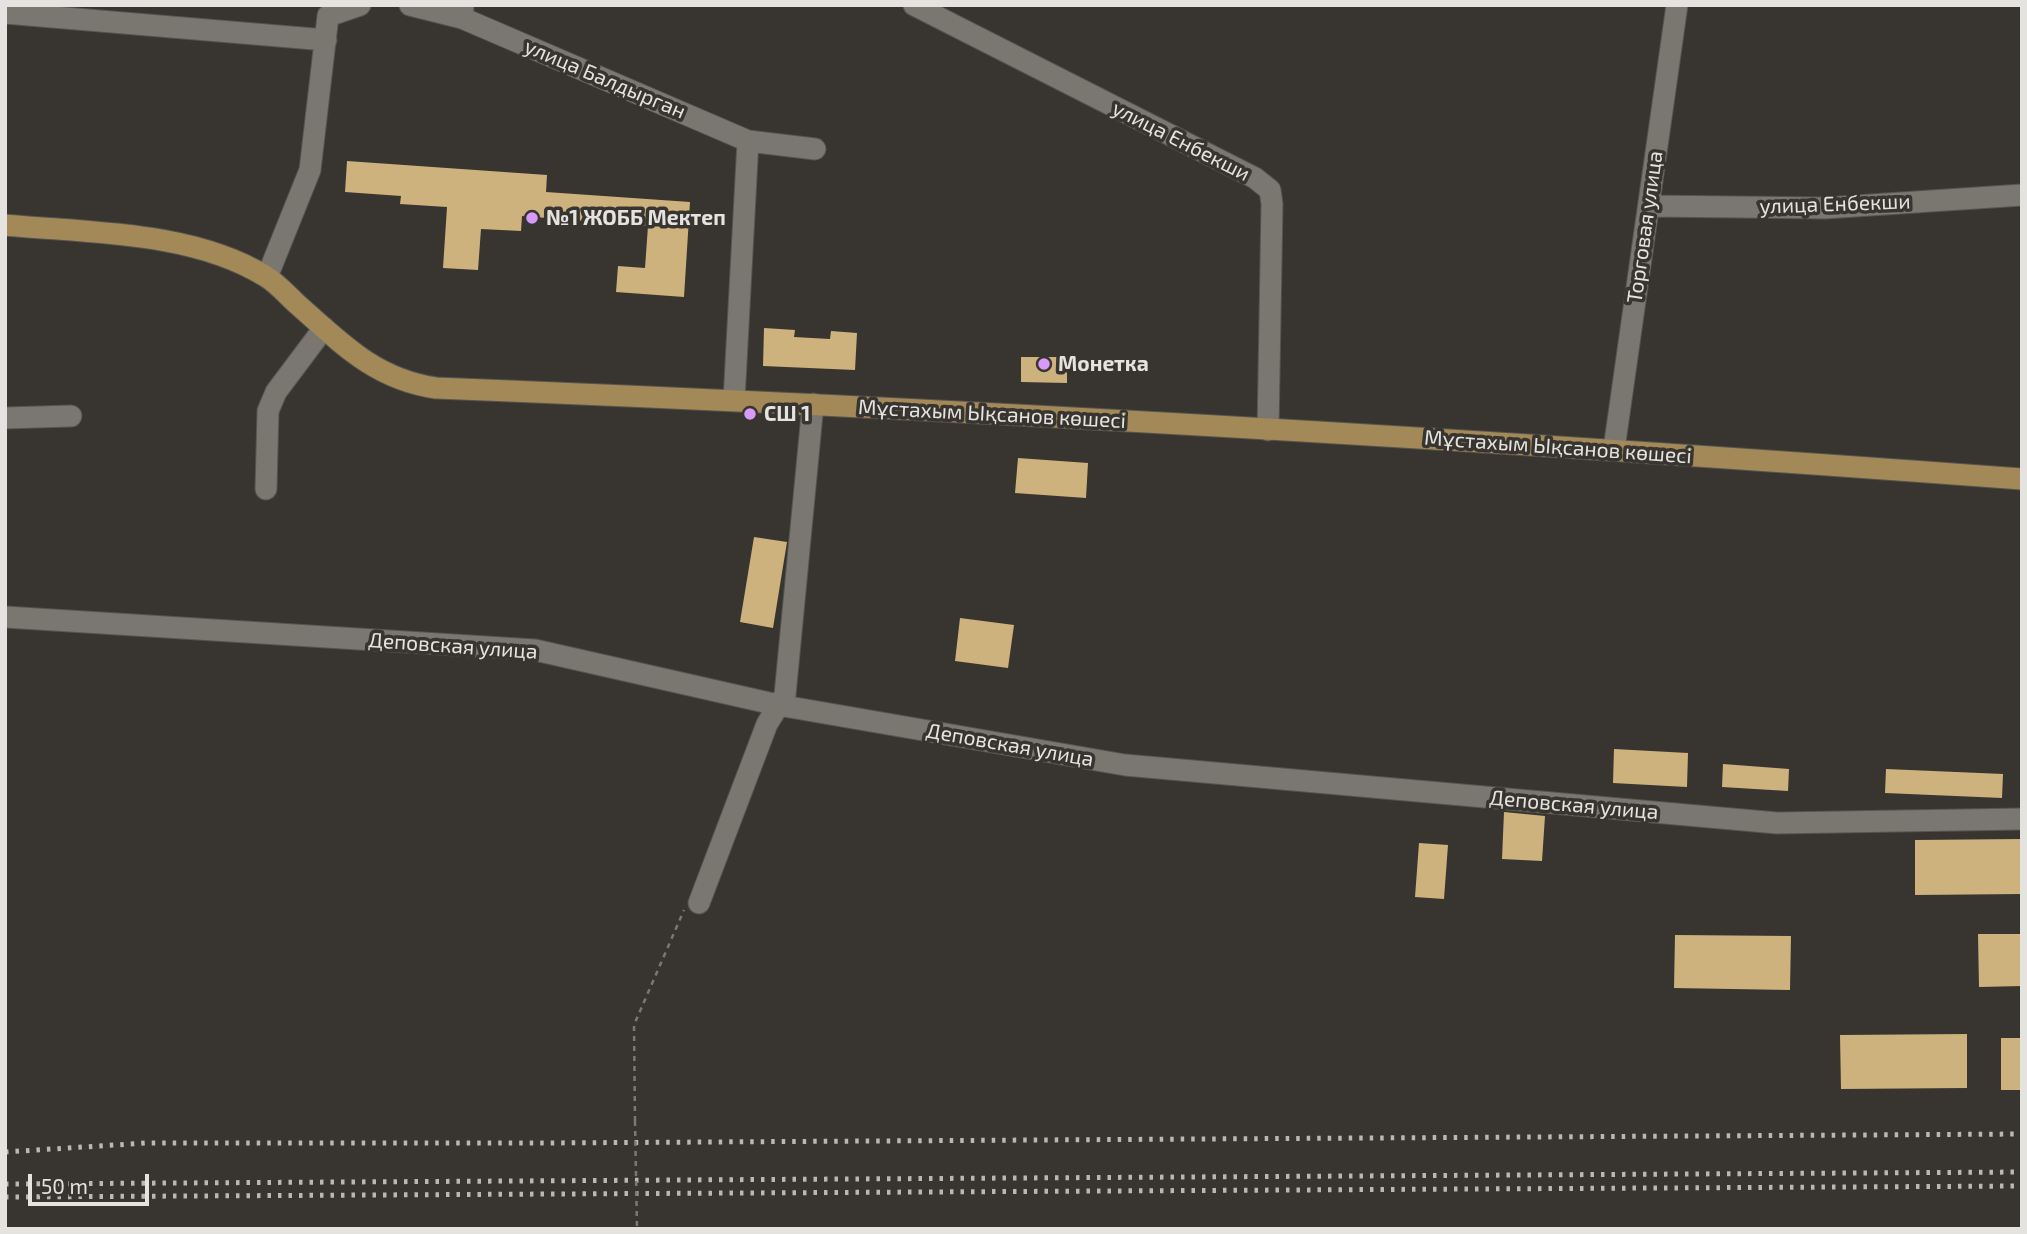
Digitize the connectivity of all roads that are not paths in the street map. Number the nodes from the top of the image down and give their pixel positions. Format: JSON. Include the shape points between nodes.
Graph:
{"nodes":[{"id":1,"x":360,"y":5,"type":"edge"},
{"id":2,"x":410,"y":5,"type":"edge"},
{"id":3,"x":914,"y":5,"type":"edge"},
{"id":4,"x":1677,"y":5,"type":"edge"},
{"id":5,"x":329,"y":11,"type":"edge"},
{"id":6,"x":463,"y":12,"type":"edge"},
{"id":7,"x":5,"y":13,"type":"edge"},
{"id":8,"x":326,"y":40,"type":"junction"},
{"id":9,"x":748,"y":141,"type":"junction"},
{"id":10,"x":815,"y":149,"type":"dead end"},
{"id":11,"x":2022,"y":195,"type":"edge"},
{"id":12,"x":1648,"y":206,"type":"junction"},
{"id":13,"x":5,"y":225,"type":"edge"},
{"id":14,"x":267,"y":277,"type":"junction"},
{"id":15,"x":324,"y":328,"type":"junction"},
{"id":16,"x":734,"y":400,"type":"junction"},
{"id":17,"x":813,"y":404,"type":"junction"},
{"id":18,"x":71,"y":415,"type":"dead end"},
{"id":19,"x":5,"y":418,"type":"edge"},
{"id":20,"x":1268,"y":430,"type":"junction"},
{"id":21,"x":1614,"y":449,"type":"junction"},
{"id":22,"x":2022,"y":479,"type":"edge"},
{"id":23,"x":266,"y":489,"type":"dead end"},
{"id":24,"x":5,"y":617,"type":"edge"},
{"id":25,"x":778,"y":705,"type":"junction"},
{"id":26,"x":2022,"y":819,"type":"edge"},
{"id":27,"x":700,"y":899,"type":"road end"}],
"edges":[{"from":1,"to":5,"type":"street"},
{"from":2,"to":6,"type":"street","name":"улица Балдырган"},
{"from":3,"to":20,"type":"street","name":"улица Енбекши","via":[[1255,178],[1270,190]]},
{"from":4,"to":12,"type":"street","name":"Торговая улица"},
{"from":5,"to":8,"type":"street"},
{"from":6,"to":9,"type":"street","name":"улица Балдырган"},
{"from":7,"to":8,"type":"street"},
{"from":8,"to":14,"type":"street","via":[[310,170]]},
{"from":9,"to":10,"type":"street","name":"улица Балдырган"},
{"from":9,"to":16,"type":"street"},
{"from":11,"to":12,"type":"street","name":"улица Енбекши","via":[[1825,208]]},
{"from":12,"to":21,"type":"street","name":"Торговая улица"},
{"from":13,"to":14,"type":"main road","name":"Мұстахым Ықсанов көшесі","via":[[187,246],[233,259]]},
{"from":14,"to":15,"type":"main road","name":"Мұстахым Ықсанов көшесі"},
{"from":15,"to":16,"type":"main road","name":"Мұстахым Ықсанов көшесі","via":[[376,369],[412,384]]},
{"from":15,"to":23,"type":"street","via":[[276,392],[268,411]]},
{"from":16,"to":17,"type":"main road","name":"Мұстахым Ықсанов көшесі"},
{"from":17,"to":20,"type":"main road","name":"Мұстахым Ықсанов көшесі"},
{"from":17,"to":25,"type":"street","via":[[786,689]]},
{"from":18,"to":19,"type":"street"},
{"from":20,"to":21,"type":"main road","name":"Мұстахым Ықсанов көшесі"},
{"from":21,"to":22,"type":"main road","name":"Мұстахым Ықсанов көшесі"},
{"from":24,"to":25,"type":"street","name":"Деповская улица","via":[[535,650]]},
{"from":25,"to":26,"type":"street","name":"Деповская улица","via":[[1125,765],[1777,822]]},
{"from":25,"to":27,"type":"street"}]}
